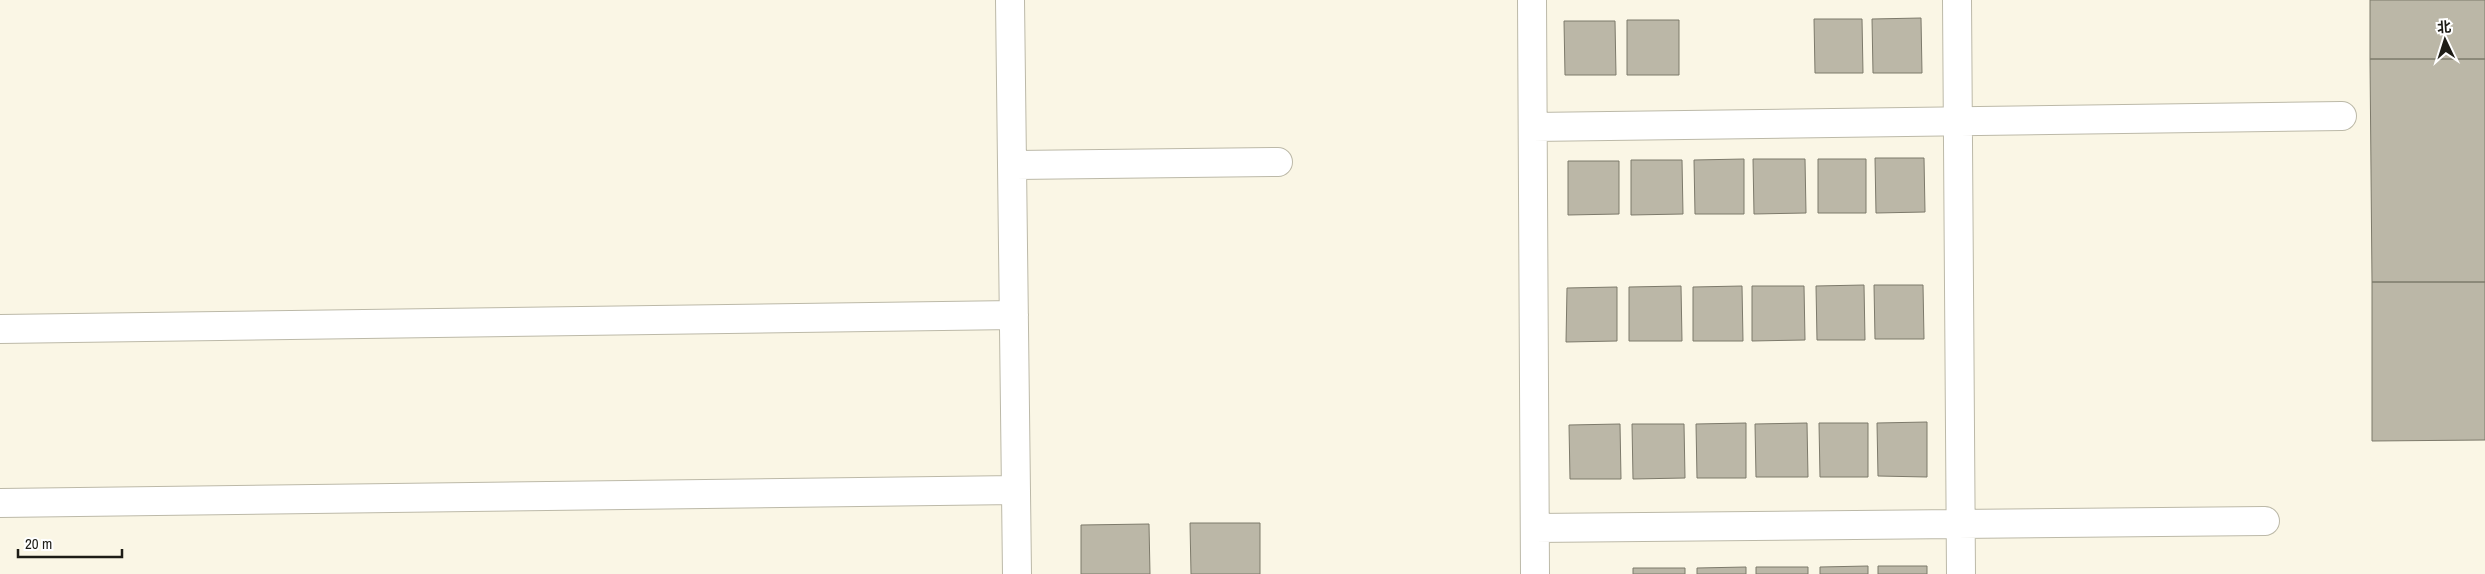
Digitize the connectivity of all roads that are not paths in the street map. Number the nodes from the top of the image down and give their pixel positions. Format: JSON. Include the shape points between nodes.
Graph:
{"nodes":[{"id":1,"x":1010,"y":0,"type":"edge"},
{"id":2,"x":1532,"y":0,"type":"edge"},
{"id":3,"x":1957,"y":0,"type":"edge"},
{"id":4,"x":2342,"y":116,"type":"dead end"},
{"id":5,"x":1958,"y":121,"type":"junction"},
{"id":6,"x":1533,"y":127,"type":"junction"},
{"id":7,"x":1278,"y":162,"type":"dead end"},
{"id":8,"x":1012,"y":165,"type":"junction"},
{"id":9,"x":1014,"y":315,"type":"junction"},
{"id":10,"x":0,"y":329,"type":"edge"},
{"id":11,"x":1016,"y":490,"type":"junction"},
{"id":12,"x":0,"y":503,"type":"edge"},
{"id":13,"x":2265,"y":521,"type":"dead end"},
{"id":14,"x":1960,"y":524,"type":"junction"},
{"id":15,"x":1535,"y":528,"type":"junction"},
{"id":16,"x":1017,"y":574,"type":"edge"},
{"id":17,"x":1535,"y":574,"type":"edge"},
{"id":18,"x":1961,"y":574,"type":"edge"}],
"edges":[{"from":1,"to":8,"type":"street"},
{"from":2,"to":6,"type":"street"},
{"from":3,"to":5,"type":"street"},
{"from":4,"to":5,"type":"street"},
{"from":5,"to":6,"type":"street"},
{"from":5,"to":14,"type":"street"},
{"from":6,"to":15,"type":"street"},
{"from":7,"to":8,"type":"street"},
{"from":8,"to":9,"type":"street"},
{"from":9,"to":10,"type":"street"},
{"from":9,"to":11,"type":"street"},
{"from":11,"to":12,"type":"street"},
{"from":11,"to":16,"type":"street"},
{"from":13,"to":14,"type":"street"},
{"from":14,"to":15,"type":"street"},
{"from":14,"to":18,"type":"street"},
{"from":15,"to":17,"type":"street"}]}
